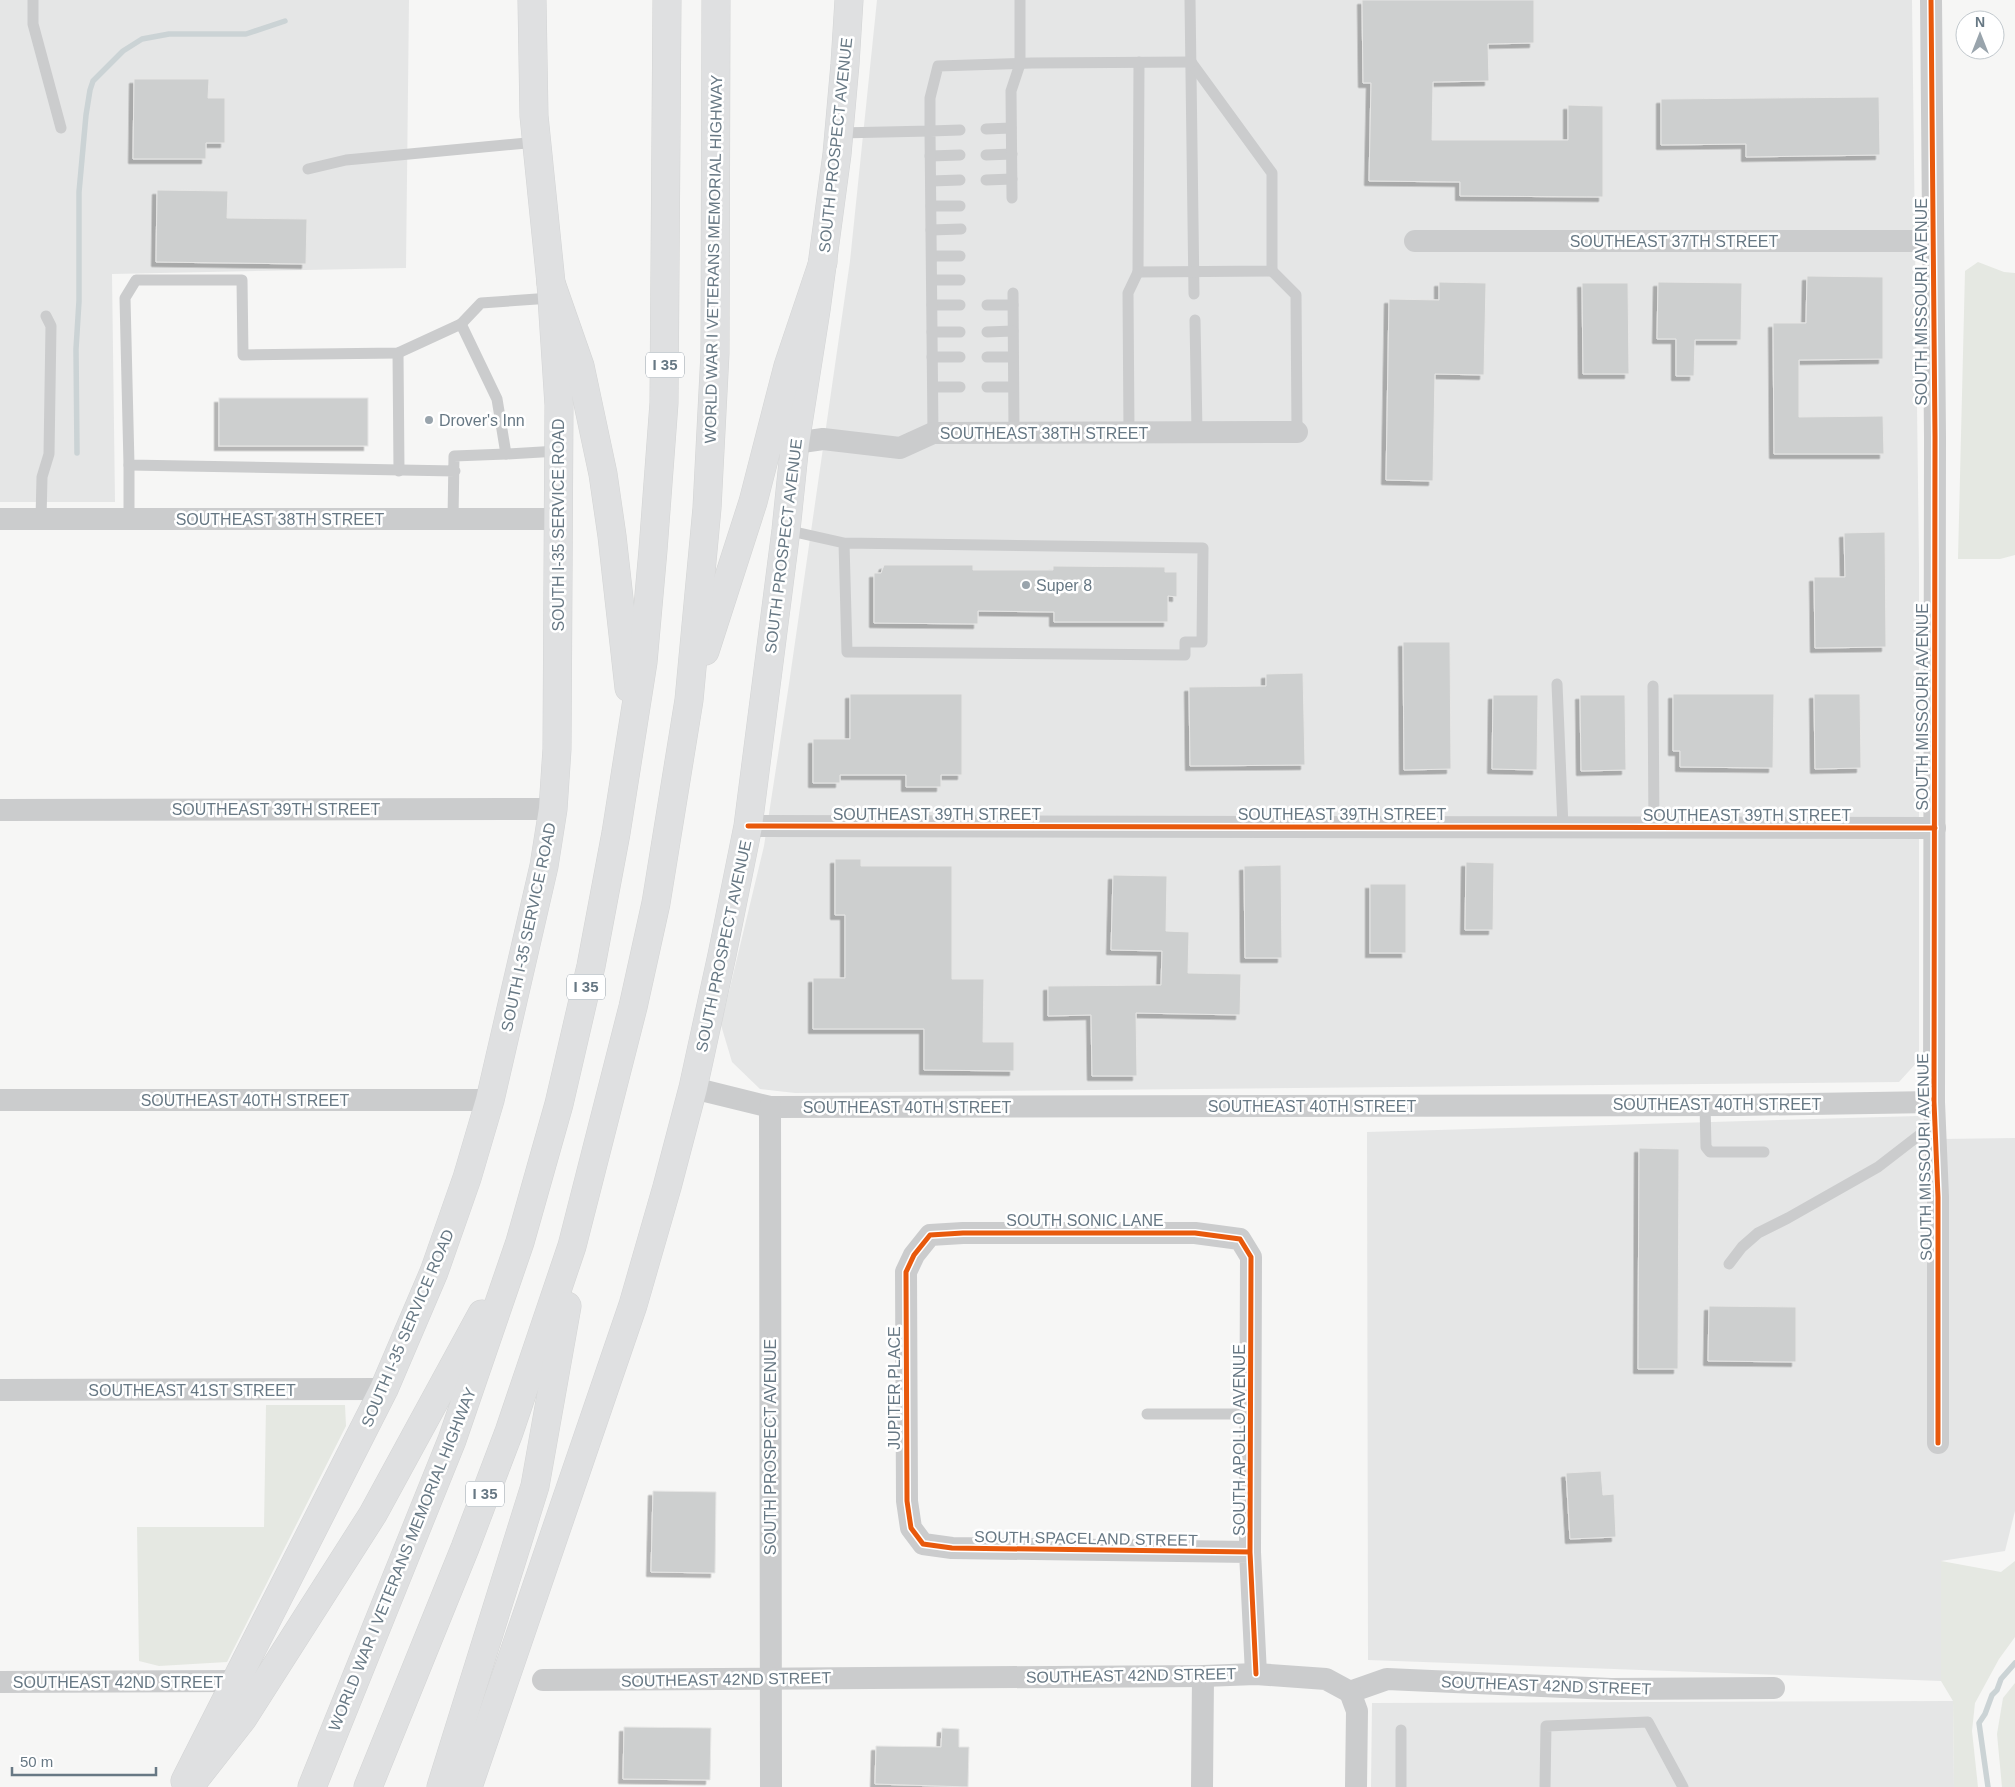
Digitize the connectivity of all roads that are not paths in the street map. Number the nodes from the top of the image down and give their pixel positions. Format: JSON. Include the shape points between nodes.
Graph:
{"nodes":[{"id":1,"x":32,"y":0,"type":"edge"},
{"id":2,"x":532,"y":0,"type":"edge"},
{"id":3,"x":666,"y":0,"type":"edge"},
{"id":4,"x":716,"y":0,"type":"edge"},
{"id":5,"x":849,"y":0,"type":"edge"},
{"id":6,"x":1020,"y":0,"type":"edge"},
{"id":7,"x":1190,"y":0,"type":"edge"},
{"id":8,"x":1931,"y":0,"type":"edge"},
{"id":9,"x":1138,"y":62,"type":"junction"},
{"id":10,"x":1191,"y":62,"type":"junction"},
{"id":11,"x":1020,"y":64,"type":"junction"},
{"id":12,"x":61,"y":128,"type":"dead end"},
{"id":13,"x":1011,"y":128,"type":"junction"},
{"id":14,"x":986,"y":129,"type":"dead end"},
{"id":15,"x":960,"y":130,"type":"dead end"},
{"id":16,"x":930,"y":131,"type":"junction"},
{"id":17,"x":839,"y":133,"type":"junction"},
{"id":18,"x":537,"y":142,"type":"junction"},
{"id":19,"x":1012,"y":154,"type":"junction"},
{"id":20,"x":960,"y":155,"type":"dead end"},
{"id":21,"x":986,"y":155,"type":"dead end"},
{"id":22,"x":930,"y":156,"type":"junction"},
{"id":23,"x":308,"y":169,"type":"dead end"},
{"id":24,"x":1012,"y":179,"type":"junction"},
{"id":25,"x":931,"y":180,"type":"junction"},
{"id":26,"x":960,"y":180,"type":"dead end"},
{"id":27,"x":986,"y":180,"type":"dead end"},
{"id":28,"x":1012,"y":198,"type":"dead end"},
{"id":29,"x":931,"y":206,"type":"junction"},
{"id":30,"x":960,"y":206,"type":"dead end"},
{"id":31,"x":961,"y":229,"type":"dead end"},
{"id":32,"x":931,"y":230,"type":"junction"},
{"id":33,"x":1415,"y":241,"type":"dead end"},
{"id":34,"x":1933,"y":241,"type":"junction"},
{"id":35,"x":932,"y":256,"type":"junction"},
{"id":36,"x":960,"y":256,"type":"dead end"},
{"id":37,"x":823,"y":262,"type":"junction"},
{"id":38,"x":1272,"y":271,"type":"junction"},
{"id":39,"x":1138,"y":272,"type":"junction"},
{"id":40,"x":1194,"y":272,"type":"junction"},
{"id":41,"x":932,"y":280,"type":"junction"},
{"id":42,"x":960,"y":280,"type":"dead end"},
{"id":43,"x":551,"y":290,"type":"junction"},
{"id":44,"x":1013,"y":293,"type":"dead end"},
{"id":45,"x":1194,"y":294,"type":"dead end"},
{"id":46,"x":932,"y":306,"type":"junction"},
{"id":47,"x":960,"y":306,"type":"dead end"},
{"id":48,"x":987,"y":306,"type":"dead end"},
{"id":49,"x":1013,"y":306,"type":"junction"},
{"id":50,"x":46,"y":316,"type":"dead end"},
{"id":51,"x":1195,"y":320,"type":"dead end"},
{"id":52,"x":461,"y":324,"type":"junction"},
{"id":53,"x":932,"y":332,"type":"junction"},
{"id":54,"x":960,"y":332,"type":"dead end"},
{"id":55,"x":987,"y":332,"type":"dead end"},
{"id":56,"x":1014,"y":332,"type":"junction"},
{"id":57,"x":398,"y":353,"type":"junction"},
{"id":58,"x":932,"y":357,"type":"junction"},
{"id":59,"x":960,"y":357,"type":"dead end"},
{"id":60,"x":987,"y":357,"type":"dead end"},
{"id":61,"x":1014,"y":357,"type":"junction"},
{"id":62,"x":933,"y":387,"type":"junction"},
{"id":63,"x":960,"y":387,"type":"dead end"},
{"id":64,"x":987,"y":387,"type":"dead end"},
{"id":65,"x":1014,"y":387,"type":"junction"},
{"id":66,"x":1014,"y":432,"type":"junction"},
{"id":67,"x":1129,"y":432,"type":"junction"},
{"id":68,"x":1197,"y":432,"type":"junction"},
{"id":69,"x":1297,"y":432,"type":"joint"},
{"id":70,"x":934,"y":433,"type":"junction"},
{"id":71,"x":794,"y":443,"type":"junction"},
{"id":72,"x":558,"y":451,"type":"junction"},
{"id":73,"x":506,"y":454,"type":"junction"},
{"id":74,"x":129,"y":465,"type":"junction"},
{"id":75,"x":399,"y":471,"type":"junction"},
{"id":76,"x":455,"y":471,"type":"junction"},
{"id":77,"x":0,"y":519,"type":"edge"},
{"id":78,"x":41,"y":519,"type":"junction"},
{"id":79,"x":129,"y":519,"type":"junction"},
{"id":80,"x":453,"y":519,"type":"junction"},
{"id":81,"x":559,"y":519,"type":"junction"},
{"id":82,"x":786,"y":530,"type":"junction"},
{"id":83,"x":844,"y":543,"type":"junction"},
{"id":84,"x":1557,"y":684,"type":"dead end"},
{"id":85,"x":1653,"y":686,"type":"dead end"},
{"id":86,"x":689,"y":700,"type":"junction"},
{"id":87,"x":633,"y":727,"type":"junction"},
{"id":88,"x":553,"y":809,"type":"junction"},
{"id":89,"x":0,"y":810,"type":"edge"},
{"id":90,"x":748,"y":826,"type":"junction"},
{"id":91,"x":1562,"y":827,"type":"junction"},
{"id":92,"x":1654,"y":827,"type":"junction"},
{"id":93,"x":1935,"y":828,"type":"junction"},
{"id":94,"x":693,"y":1088,"type":"junction"},
{"id":95,"x":0,"y":1100,"type":"edge"},
{"id":96,"x":490,"y":1100,"type":"junction"},
{"id":97,"x":1705,"y":1105,"type":"junction"},
{"id":98,"x":770,"y":1107,"type":"junction"},
{"id":99,"x":1934,"y":1113,"type":"junction"},
{"id":100,"x":1764,"y":1152,"type":"dead end"},
{"id":101,"x":587,"y":1196,"type":"junction"},
{"id":102,"x":930,"y":1235,"type":"joint"},
{"id":103,"x":1240,"y":1239,"type":"joint"},
{"id":104,"x":520,"y":1242,"type":"junction"},
{"id":105,"x":1729,"y":1264,"type":"dead end"},
{"id":106,"x":384,"y":1389,"type":"junction"},
{"id":107,"x":0,"y":1390,"type":"edge"},
{"id":108,"x":1147,"y":1414,"type":"dead end"},
{"id":109,"x":1252,"y":1414,"type":"junction"},
{"id":110,"x":1938,"y":1443,"type":"dead end"},
{"id":111,"x":923,"y":1544,"type":"joint"},
{"id":112,"x":1250,"y":1552,"type":"junction"},
{"id":113,"x":1256,"y":1674,"type":"junction"},
{"id":114,"x":1203,"y":1676,"type":"junction"},
{"id":115,"x":771,"y":1678,"type":"junction"},
{"id":116,"x":542,"y":1680,"type":"dead end"},
{"id":117,"x":236,"y":1681,"type":"junction"},
{"id":118,"x":0,"y":1682,"type":"edge"},
{"id":119,"x":1774,"y":1688,"type":"dead end"},
{"id":120,"x":1350,"y":1692,"type":"junction"},
{"id":121,"x":1401,"y":1730,"type":"dead end"},
{"id":122,"x":182,"y":1787,"type":"edge"},
{"id":123,"x":189,"y":1787,"type":"edge"},
{"id":124,"x":312,"y":1787,"type":"edge"},
{"id":125,"x":368,"y":1787,"type":"edge"},
{"id":126,"x":442,"y":1787,"type":"edge"},
{"id":127,"x":468,"y":1787,"type":"edge"},
{"id":128,"x":771,"y":1787,"type":"edge"},
{"id":129,"x":1202,"y":1787,"type":"edge"},
{"id":130,"x":1356,"y":1787,"type":"edge"},
{"id":131,"x":1401,"y":1787,"type":"edge"},
{"id":132,"x":1545,"y":1787,"type":"edge"},
{"id":133,"x":1683,"y":1787,"type":"edge"}],
"edges":[{"from":1,"to":12,"type":"lane","via":[[33,24]]},
{"from":2,"to":18,"type":"main road","name":"SOUTH I-35 SERVICE ROAD"},
{"from":3,"to":87,"type":"main road","name":"WORLD WAR I VETERANS MEMORIAL HIGHWAY","number":"I 35","via":[[664,403],[643,662]]},
{"from":4,"to":86,"type":"main road","name":"WORLD WAR I VETERANS MEMORIAL HIGHWAY","number":"I 35","via":[[714,353],[707,508]]},
{"from":5,"to":17,"type":"main road","name":"SOUTH PROSPECT AVENUE"},
{"from":6,"to":11,"type":"lane"},
{"from":7,"to":10,"type":"lane"},
{"from":8,"to":34,"type":"street","name":"SOUTH MISSOURI AVENUE"},
{"from":9,"to":10,"type":"lane"},
{"from":9,"to":11,"type":"lane"},
{"from":9,"to":39,"type":"lane"},
{"from":10,"to":38,"type":"lane","via":[[1272,173]]},
{"from":10,"to":40,"type":"lane"},
{"from":11,"to":13,"type":"lane","via":[[1011,91]]},
{"from":11,"to":16,"type":"lane","via":[[938,66],[930,98]]},
{"from":13,"to":14,"type":"lane"},
{"from":13,"to":19,"type":"lane"},
{"from":15,"to":16,"type":"lane"},
{"from":16,"to":17,"type":"lane"},
{"from":16,"to":22,"type":"lane"},
{"from":17,"to":37,"type":"main road","name":"SOUTH PROSPECT AVENUE"},
{"from":18,"to":23,"type":"lane","via":[[346,160]]},
{"from":18,"to":43,"type":"main road","name":"SOUTH I-35 SERVICE ROAD"},
{"from":19,"to":21,"type":"lane"},
{"from":19,"to":24,"type":"lane"},
{"from":20,"to":22,"type":"lane"},
{"from":22,"to":25,"type":"lane"},
{"from":24,"to":27,"type":"lane"},
{"from":24,"to":28,"type":"lane"},
{"from":25,"to":26,"type":"lane"},
{"from":25,"to":29,"type":"lane"},
{"from":29,"to":30,"type":"lane"},
{"from":29,"to":32,"type":"lane"},
{"from":31,"to":32,"type":"lane"},
{"from":32,"to":35,"type":"lane"},
{"from":33,"to":34,"type":"street","name":"SOUTHEAST 37TH STREET"},
{"from":34,"to":93,"type":"street","name":"SOUTH MISSOURI AVENUE"},
{"from":35,"to":36,"type":"lane"},
{"from":35,"to":41,"type":"lane"},
{"from":37,"to":71,"type":"main road","name":"SOUTH PROSPECT AVENUE"},
{"from":37,"to":86,"type":"main road","via":[[788,366],[753,502]]},
{"from":38,"to":40,"type":"lane"},
{"from":38,"to":69,"type":"lane","via":[[1296,295]]},
{"from":39,"to":40,"type":"lane"},
{"from":39,"to":67,"type":"lane","via":[[1128,293]]},
{"from":40,"to":45,"type":"lane"},
{"from":41,"to":42,"type":"lane"},
{"from":41,"to":46,"type":"lane"},
{"from":43,"to":52,"type":"lane","via":[[481,303]]},
{"from":43,"to":72,"type":"main road","name":"SOUTH I-35 SERVICE ROAD"},
{"from":43,"to":87,"type":"main road","via":[[580,366],[603,474]]},
{"from":44,"to":49,"type":"lane"},
{"from":46,"to":47,"type":"lane"},
{"from":46,"to":53,"type":"lane"},
{"from":48,"to":49,"type":"lane"},
{"from":49,"to":56,"type":"lane"},
{"from":50,"to":78,"type":"lane","via":[[51,326],[49,454],[42,477]]},
{"from":51,"to":68,"type":"lane"},
{"from":52,"to":57,"type":"lane"},
{"from":52,"to":73,"type":"lane","via":[[497,399]]},
{"from":53,"to":54,"type":"lane"},
{"from":53,"to":58,"type":"lane"},
{"from":55,"to":56,"type":"lane"},
{"from":56,"to":61,"type":"lane"},
{"from":57,"to":74,"type":"lane","via":[[243,354],[242,280],[136,280],[125,298]]},
{"from":57,"to":75,"type":"lane"},
{"from":58,"to":59,"type":"lane"},
{"from":58,"to":62,"type":"lane"},
{"from":60,"to":61,"type":"lane"},
{"from":61,"to":65,"type":"lane"},
{"from":62,"to":63,"type":"lane"},
{"from":62,"to":70,"type":"lane"},
{"from":64,"to":65,"type":"lane"},
{"from":65,"to":66,"type":"lane"},
{"from":66,"to":67,"type":"street","name":"SOUTHEAST 38TH STREET"},
{"from":66,"to":70,"type":"street","name":"SOUTHEAST 38TH STREET"},
{"from":67,"to":68,"type":"street","name":"SOUTHEAST 38TH STREET"},
{"from":68,"to":69,"type":"street","name":"SOUTHEAST 38TH STREET"},
{"from":70,"to":71,"type":"street","name":"SOUTHEAST 38TH STREET","via":[[900,448],[823,439]]},
{"from":71,"to":82,"type":"main road","name":"SOUTH PROSPECT AVENUE"},
{"from":72,"to":73,"type":"lane"},
{"from":72,"to":81,"type":"main road","name":"SOUTH I-35 SERVICE ROAD"},
{"from":73,"to":76,"type":"lane","via":[[454,456]]},
{"from":74,"to":75,"type":"lane"},
{"from":74,"to":79,"type":"lane"},
{"from":75,"to":76,"type":"lane"},
{"from":76,"to":80,"type":"lane"},
{"from":77,"to":78,"type":"street","name":"SOUTHEAST 38TH STREET"},
{"from":78,"to":79,"type":"street","name":"SOUTHEAST 38TH STREET"},
{"from":79,"to":80,"type":"street","name":"SOUTHEAST 38TH STREET"},
{"from":80,"to":81,"type":"street","name":"SOUTHEAST 38TH STREET"},
{"from":81,"to":88,"type":"main road","name":"SOUTH I-35 SERVICE ROAD","via":[[558,702]]},
{"from":82,"to":83,"type":"lane"},
{"from":82,"to":90,"type":"main road","name":"SOUTH PROSPECT AVENUE"},
{"from":83,"to":83,"type":"lane","via":[[847,652],[1186,655],[1185,642],[1202,642],[1203,548]]},
{"from":84,"to":91,"type":"lane"},
{"from":85,"to":92,"type":"lane"},
{"from":86,"to":101,"type":"main road","name":"WORLD WAR I VETERANS MEMORIAL HIGHWAY","number":"I 35","via":[[656,903]]},
{"from":87,"to":104,"type":"main road","name":"WORLD WAR I VETERANS MEMORIAL HIGHWAY","number":"I 35","via":[[591,966],[559,1104]]},
{"from":88,"to":89,"type":"street","name":"SOUTHEAST 39TH STREET"},
{"from":88,"to":96,"type":"main road","name":"SOUTH I-35 SERVICE ROAD","via":[[544,866]]},
{"from":90,"to":91,"type":"street","name":"SOUTHEAST 39TH STREET"},
{"from":90,"to":94,"type":"main road","name":"SOUTH PROSPECT AVENUE"},
{"from":91,"to":92,"type":"street","name":"SOUTHEAST 39TH STREET"},
{"from":92,"to":93,"type":"street","name":"SOUTHEAST 39TH STREET"},
{"from":93,"to":99,"type":"street","name":"SOUTH MISSOURI AVENUE"},
{"from":94,"to":98,"type":"street","name":"SOUTHEAST 40TH STREET"},
{"from":94,"to":127,"type":"main road","via":[[633,1305]]},
{"from":95,"to":96,"type":"street","name":"SOUTHEAST 40TH STREET"},
{"from":96,"to":106,"type":"main road","name":"SOUTH I-35 SERVICE ROAD","via":[[434,1272]]},
{"from":97,"to":98,"type":"street","name":"SOUTHEAST 40TH STREET"},
{"from":97,"to":99,"type":"street","name":"SOUTHEAST 40TH STREET"},
{"from":97,"to":100,"type":"lane","via":[[1706,1147],[1710,1152]]},
{"from":98,"to":115,"type":"street","name":"SOUTH PROSPECT AVENUE"},
{"from":99,"to":105,"type":"lane","via":[[1878,1167],[1758,1233]]},
{"from":99,"to":110,"type":"street","name":"SOUTH MISSOURI AVENUE","via":[[1938,1197]]},
{"from":101,"to":125,"type":"main road","name":"WORLD WAR I VETERANS MEMORIAL HIGHWAY","number":"I 35","via":[[509,1432]]},
{"from":101,"to":126,"type":"main road","via":[[536,1486]]},
{"from":102,"to":103,"type":"street","name":"SOUTH SONIC LANE","via":[[1195,1233]]},
{"from":102,"to":111,"type":"street","name":"JUPITER PLACE","via":[[914,1255],[906,1272],[907,1501],[912,1528]]},
{"from":103,"to":109,"type":"street","name":"SOUTH APOLLO AVENUE","via":[[1251,1257]]},
{"from":104,"to":123,"type":"main road","via":[[373,1514],[243,1718]]},
{"from":104,"to":124,"type":"main road","name":"WORLD WAR I VETERANS MEMORIAL HIGHWAY","number":"I 35","via":[[452,1440]]},
{"from":106,"to":107,"type":"street","name":"SOUTHEAST 41ST STREET"},
{"from":106,"to":117,"type":"main road","name":"SOUTH I-35 SERVICE ROAD"},
{"from":108,"to":109,"type":"lane"},
{"from":109,"to":112,"type":"street","name":"SOUTH APOLLO AVENUE"},
{"from":111,"to":112,"type":"street","name":"SOUTH SPACELAND STREET","via":[[952,1548]]},
{"from":112,"to":113,"type":"street","name":"SOUTH APOLLO AVENUE"},
{"from":113,"to":114,"type":"street","name":"SOUTHEAST 42ND STREET"},
{"from":113,"to":120,"type":"street","name":"SOUTHEAST 42ND STREET","via":[[1326,1680]]},
{"from":114,"to":115,"type":"street","name":"SOUTHEAST 42ND STREET"},
{"from":114,"to":129,"type":"street"},
{"from":115,"to":116,"type":"street","name":"SOUTHEAST 42ND STREET"},
{"from":115,"to":128,"type":"street","name":"SOUTH PROSPECT AVENUE"},
{"from":117,"to":118,"type":"street","name":"SOUTHEAST 42ND STREET"},
{"from":117,"to":122,"type":"main road","name":"SOUTH I-35 SERVICE ROAD"},
{"from":119,"to":120,"type":"street","name":"SOUTHEAST 42ND STREET","via":[[1610,1689],[1387,1680]]},
{"from":120,"to":130,"type":"street","via":[[1357,1711]]},
{"from":121,"to":131,"type":"lane"},
{"from":132,"to":133,"type":"lane","via":[[1546,1726],[1648,1722]]}]}
